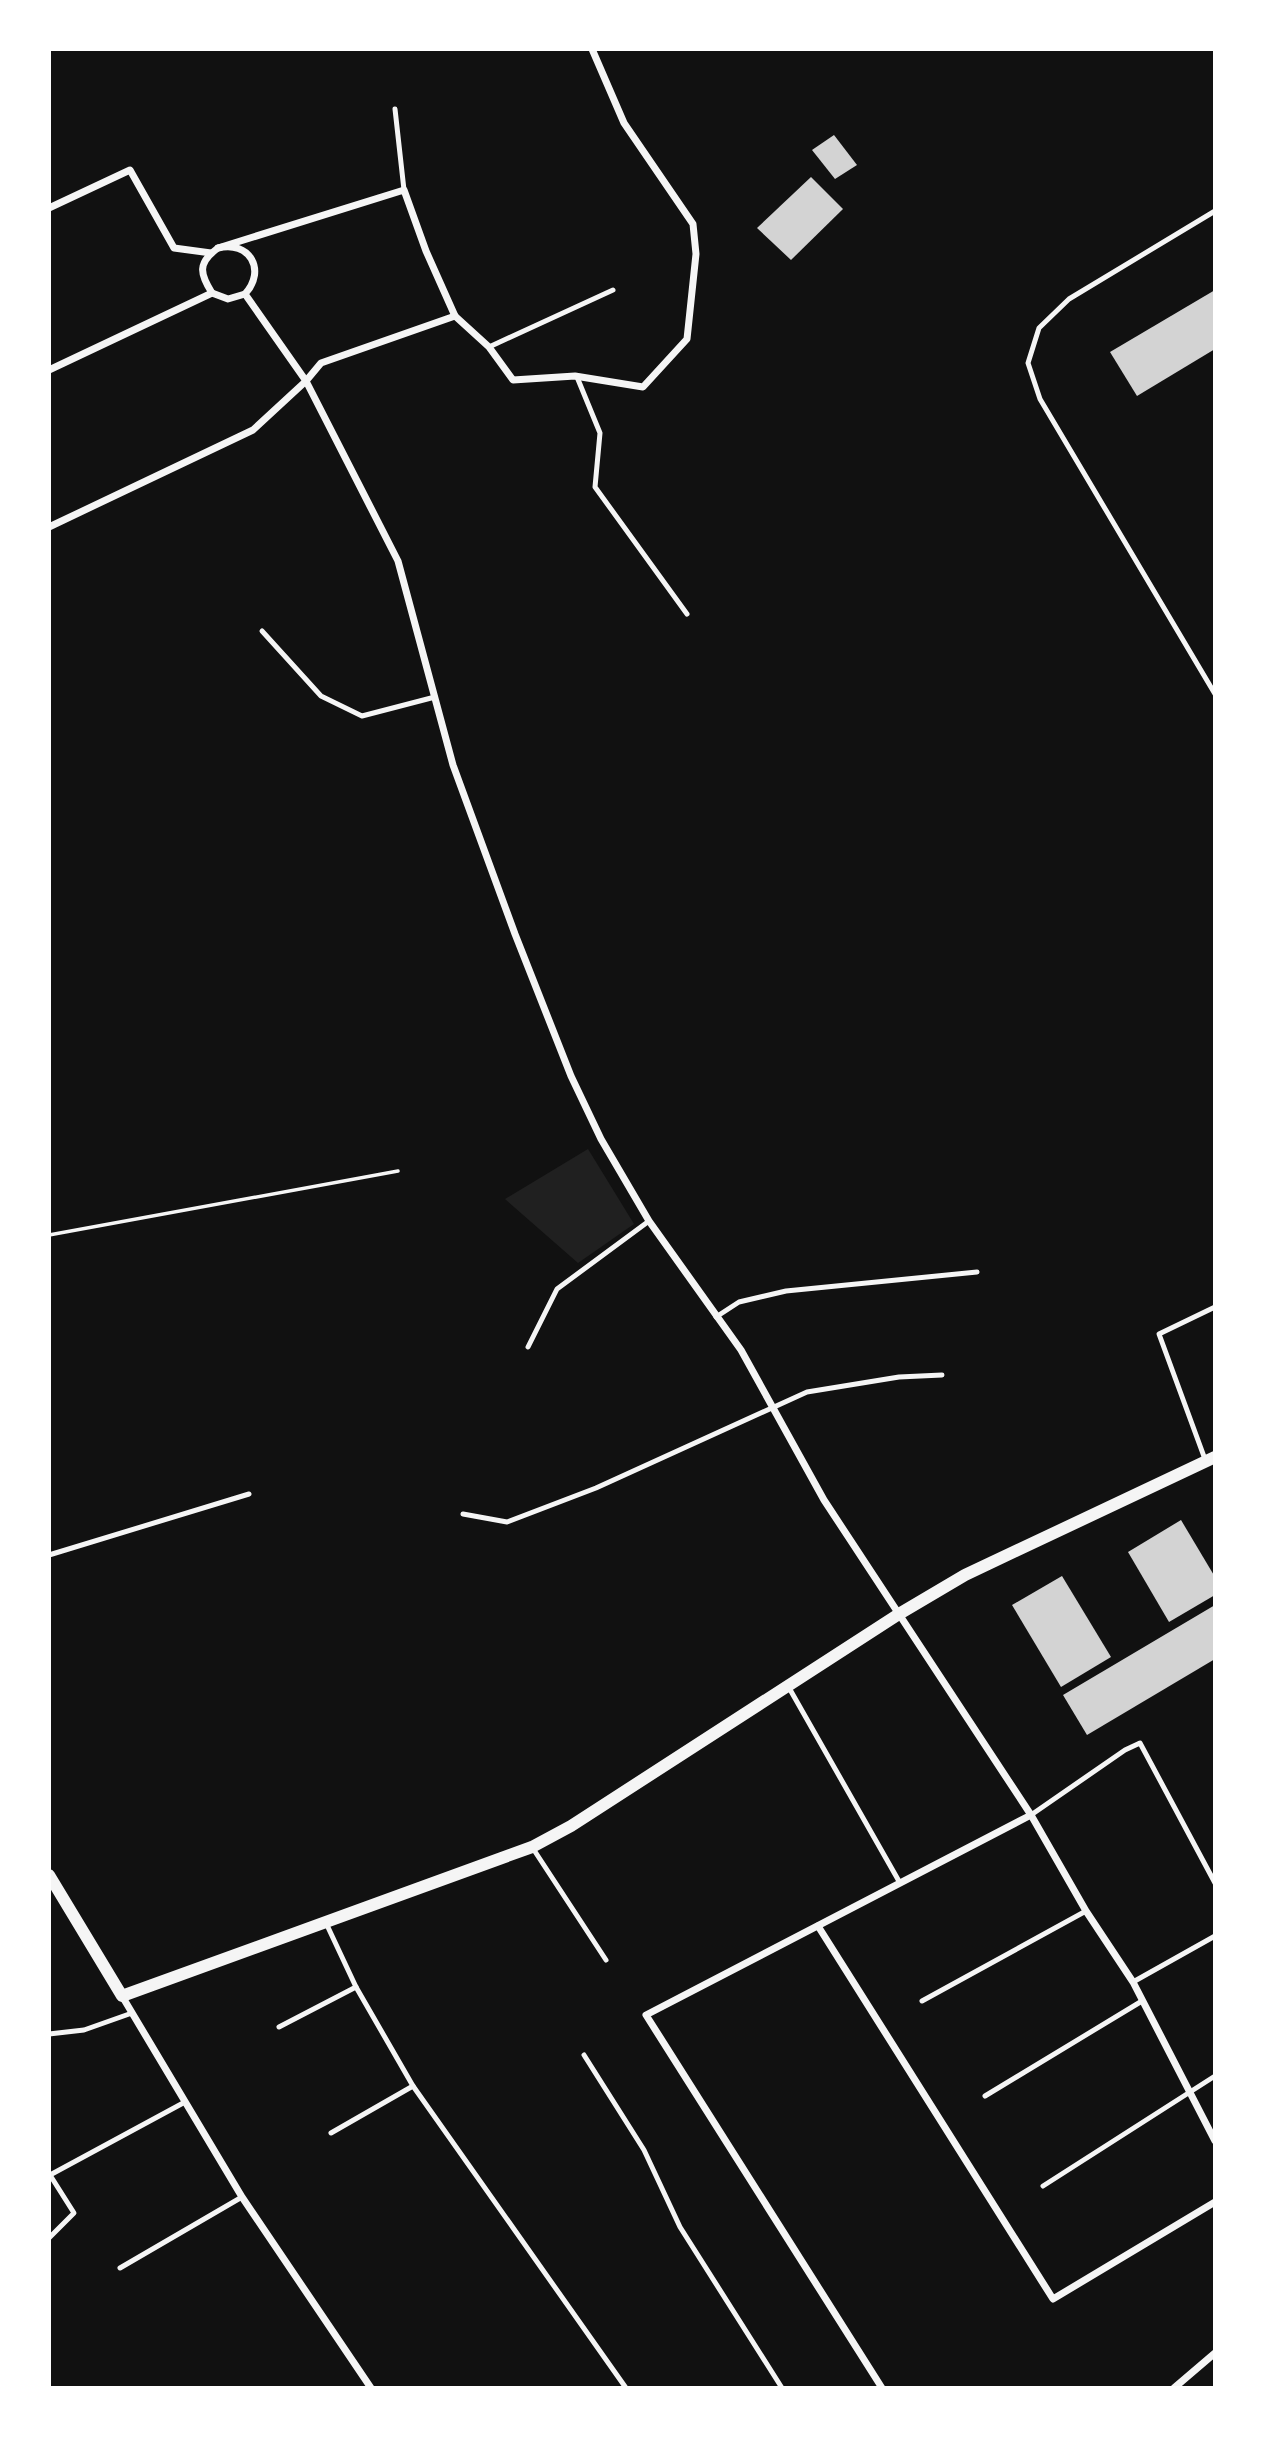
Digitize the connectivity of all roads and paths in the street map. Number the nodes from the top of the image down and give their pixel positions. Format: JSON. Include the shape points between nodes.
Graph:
{"nodes":[{"id":1,"x":592,"y":49,"type":"edge"},
{"id":2,"x":395,"y":109,"type":"dead end"},
{"id":3,"x":404,"y":190,"type":"junction"},
{"id":4,"x":49,"y":208,"type":"edge"},
{"id":5,"x":1215,"y":211,"type":"edge"},
{"id":6,"x":214,"y":251,"type":"junction"},
{"id":7,"x":613,"y":290,"type":"dead end"},
{"id":8,"x":212,"y":293,"type":"junction"},
{"id":9,"x":245,"y":294,"type":"junction"},
{"id":10,"x":455,"y":316,"type":"junction"},
{"id":11,"x":489,"y":347,"type":"junction"},
{"id":12,"x":49,"y":370,"type":"edge"},
{"id":13,"x":577,"y":377,"type":"junction"},
{"id":14,"x":306,"y":381,"type":"junction"},
{"id":15,"x":49,"y":527,"type":"edge"},
{"id":16,"x":687,"y":614,"type":"dead end"},
{"id":17,"x":262,"y":631,"type":"dead end"},
{"id":18,"x":1215,"y":694,"type":"edge"},
{"id":19,"x":435,"y":697,"type":"junction"},
{"id":20,"x":398,"y":1171,"type":"dead end"},
{"id":21,"x":649,"y":1221,"type":"junction"},
{"id":22,"x":49,"y":1235,"type":"edge"},
{"id":23,"x":977,"y":1272,"type":"dead end"},
{"id":24,"x":1215,"y":1307,"type":"edge"},
{"id":25,"x":716,"y":1317,"type":"junction"},
{"id":26,"x":528,"y":1347,"type":"dead end"},
{"id":27,"x":942,"y":1374,"type":"dead end"},
{"id":28,"x":772,"y":1406,"type":"junction"},
{"id":29,"x":1210,"y":1460,"type":"edge"},
{"id":30,"x":249,"y":1494,"type":"dead end"},
{"id":31,"x":463,"y":1514,"type":"dead end"},
{"id":32,"x":49,"y":1555,"type":"edge"},
{"id":33,"x":899,"y":1614,"type":"junction"},
{"id":34,"x":788,"y":1686,"type":"junction"},
{"id":35,"x":1031,"y":1815,"type":"junction"},
{"id":36,"x":533,"y":1847,"type":"junction"},
{"id":37,"x":49,"y":1875,"type":"edge"},
{"id":38,"x":900,"y":1883,"type":"junction"},
{"id":39,"x":1215,"y":1883,"type":"edge"},
{"id":40,"x":1086,"y":1911,"type":"junction"},
{"id":41,"x":326,"y":1923,"type":"junction"},
{"id":42,"x":818,"y":1926,"type":"junction"},
{"id":43,"x":1215,"y":1936,"type":"edge"},
{"id":44,"x":606,"y":1960,"type":"dead end"},
{"id":45,"x":1133,"y":1982,"type":"junction"},
{"id":46,"x":356,"y":1987,"type":"junction"},
{"id":47,"x":122,"y":1996,"type":"junction"},
{"id":48,"x":922,"y":2001,"type":"dead end"},
{"id":49,"x":1142,"y":2001,"type":"junction"},
{"id":50,"x":132,"y":2013,"type":"junction"},
{"id":51,"x":279,"y":2026,"type":"dead end"},
{"id":52,"x":49,"y":2034,"type":"edge"},
{"id":53,"x":584,"y":2055,"type":"dead end"},
{"id":54,"x":1215,"y":2076,"type":"edge"},
{"id":55,"x":413,"y":2085,"type":"junction"},
{"id":56,"x":1189,"y":2091,"type":"junction"},
{"id":57,"x":985,"y":2096,"type":"dead end"},
{"id":58,"x":185,"y":2102,"type":"junction"},
{"id":59,"x":331,"y":2133,"type":"dead end"},
{"id":60,"x":1215,"y":2141,"type":"edge"},
{"id":61,"x":1042,"y":2186,"type":"dead end"},
{"id":62,"x":242,"y":2197,"type":"junction"},
{"id":63,"x":1215,"y":2202,"type":"edge"},
{"id":64,"x":49,"y":2238,"type":"edge"},
{"id":65,"x":120,"y":2268,"type":"dead end"},
{"id":66,"x":1215,"y":2353,"type":"edge"},
{"id":67,"x":371,"y":2388,"type":"edge"},
{"id":68,"x":626,"y":2388,"type":"edge"},
{"id":69,"x":782,"y":2388,"type":"edge"},
{"id":70,"x":882,"y":2388,"type":"edge"},
{"id":71,"x":1174,"y":2388,"type":"edge"}],
"edges":[{"from":1,"to":13,"type":"street","via":[[624,123],[693,224],[696,254],[687,339],[643,387]]},
{"from":2,"to":3,"type":"lane"},
{"from":3,"to":6,"type":"street"},
{"from":3,"to":10,"type":"street"},
{"from":4,"to":6,"type":"street","via":[[130,170],[174,248]]},
{"from":5,"to":18,"type":"lane","via":[[1069,299],[1039,328],[1028,363],[1040,400]]},
{"from":6,"to":8,"type":"street","via":[[202,269]]},
{"from":6,"to":9,"type":"street","via":[[235,247],[254,263],[254,280]]},
{"from":7,"to":11,"type":"lane"},
{"from":8,"to":9,"type":"street","via":[[228,299]]},
{"from":8,"to":12,"type":"street"},
{"from":9,"to":14,"type":"street"},
{"from":10,"to":11,"type":"street"},
{"from":10,"to":14,"type":"street","via":[[321,363]]},
{"from":11,"to":13,"type":"street","via":[[513,380]]},
{"from":13,"to":16,"type":"lane","via":[[600,433],[594,487]]},
{"from":14,"to":15,"type":"street","via":[[253,430]]},
{"from":14,"to":19,"type":"street","via":[[398,561]]},
{"from":17,"to":19,"type":"lane","via":[[321,696],[362,716]]},
{"from":19,"to":21,"type":"street","via":[[458,778],[571,1076]]},
{"from":20,"to":22,"type":"path"},
{"from":21,"to":25,"type":"street"},
{"from":21,"to":26,"type":"lane","via":[[557,1289]]},
{"from":23,"to":25,"type":"lane","via":[[786,1291],[739,1302]]},
{"from":24,"to":29,"type":"lane","via":[[1159,1334]]},
{"from":25,"to":28,"type":"street","via":[[741,1350]]},
{"from":27,"to":28,"type":"lane","via":[[807,1392]]},
{"from":28,"to":31,"type":"lane","via":[[596,1488],[507,1522]]},
{"from":28,"to":33,"type":"street","via":[[824,1500]]},
{"from":29,"to":33,"type":"street","via":[[965,1576]]},
{"from":30,"to":32,"type":"lane"},
{"from":33,"to":34,"type":"street"},
{"from":33,"to":35,"type":"street"},
{"from":34,"to":36,"type":"street"},
{"from":34,"to":38,"type":"lane"},
{"from":35,"to":38,"type":"street"},
{"from":35,"to":39,"type":"lane","via":[[1140,1743]]},
{"from":35,"to":40,"type":"street"},
{"from":36,"to":41,"type":"street"},
{"from":36,"to":44,"type":"lane"},
{"from":37,"to":47,"type":"street"},
{"from":38,"to":42,"type":"street"},
{"from":40,"to":45,"type":"street"},
{"from":40,"to":48,"type":"lane"},
{"from":41,"to":46,"type":"lane"},
{"from":41,"to":47,"type":"street"},
{"from":42,"to":63,"type":"street","via":[[1053,2299]]},
{"from":42,"to":70,"type":"street","via":[[646,2015]]},
{"from":43,"to":45,"type":"lane"},
{"from":45,"to":49,"type":"street"},
{"from":46,"to":51,"type":"lane"},
{"from":46,"to":55,"type":"lane"},
{"from":47,"to":50,"type":"street"},
{"from":49,"to":56,"type":"street"},
{"from":49,"to":57,"type":"lane"},
{"from":50,"to":52,"type":"lane","via":[[84,2030]]},
{"from":50,"to":58,"type":"street"},
{"from":53,"to":69,"type":"lane","via":[[645,2150],[680,2227]]},
{"from":54,"to":56,"type":"lane"},
{"from":55,"to":59,"type":"lane"},
{"from":55,"to":68,"type":"lane"},
{"from":56,"to":60,"type":"street"},
{"from":56,"to":61,"type":"lane"},
{"from":58,"to":62,"type":"street"},
{"from":58,"to":64,"type":"lane","via":[[50,2175],[74,2213]]},
{"from":62,"to":65,"type":"lane"},
{"from":62,"to":67,"type":"street"},
{"from":66,"to":71,"type":"street"}]}
